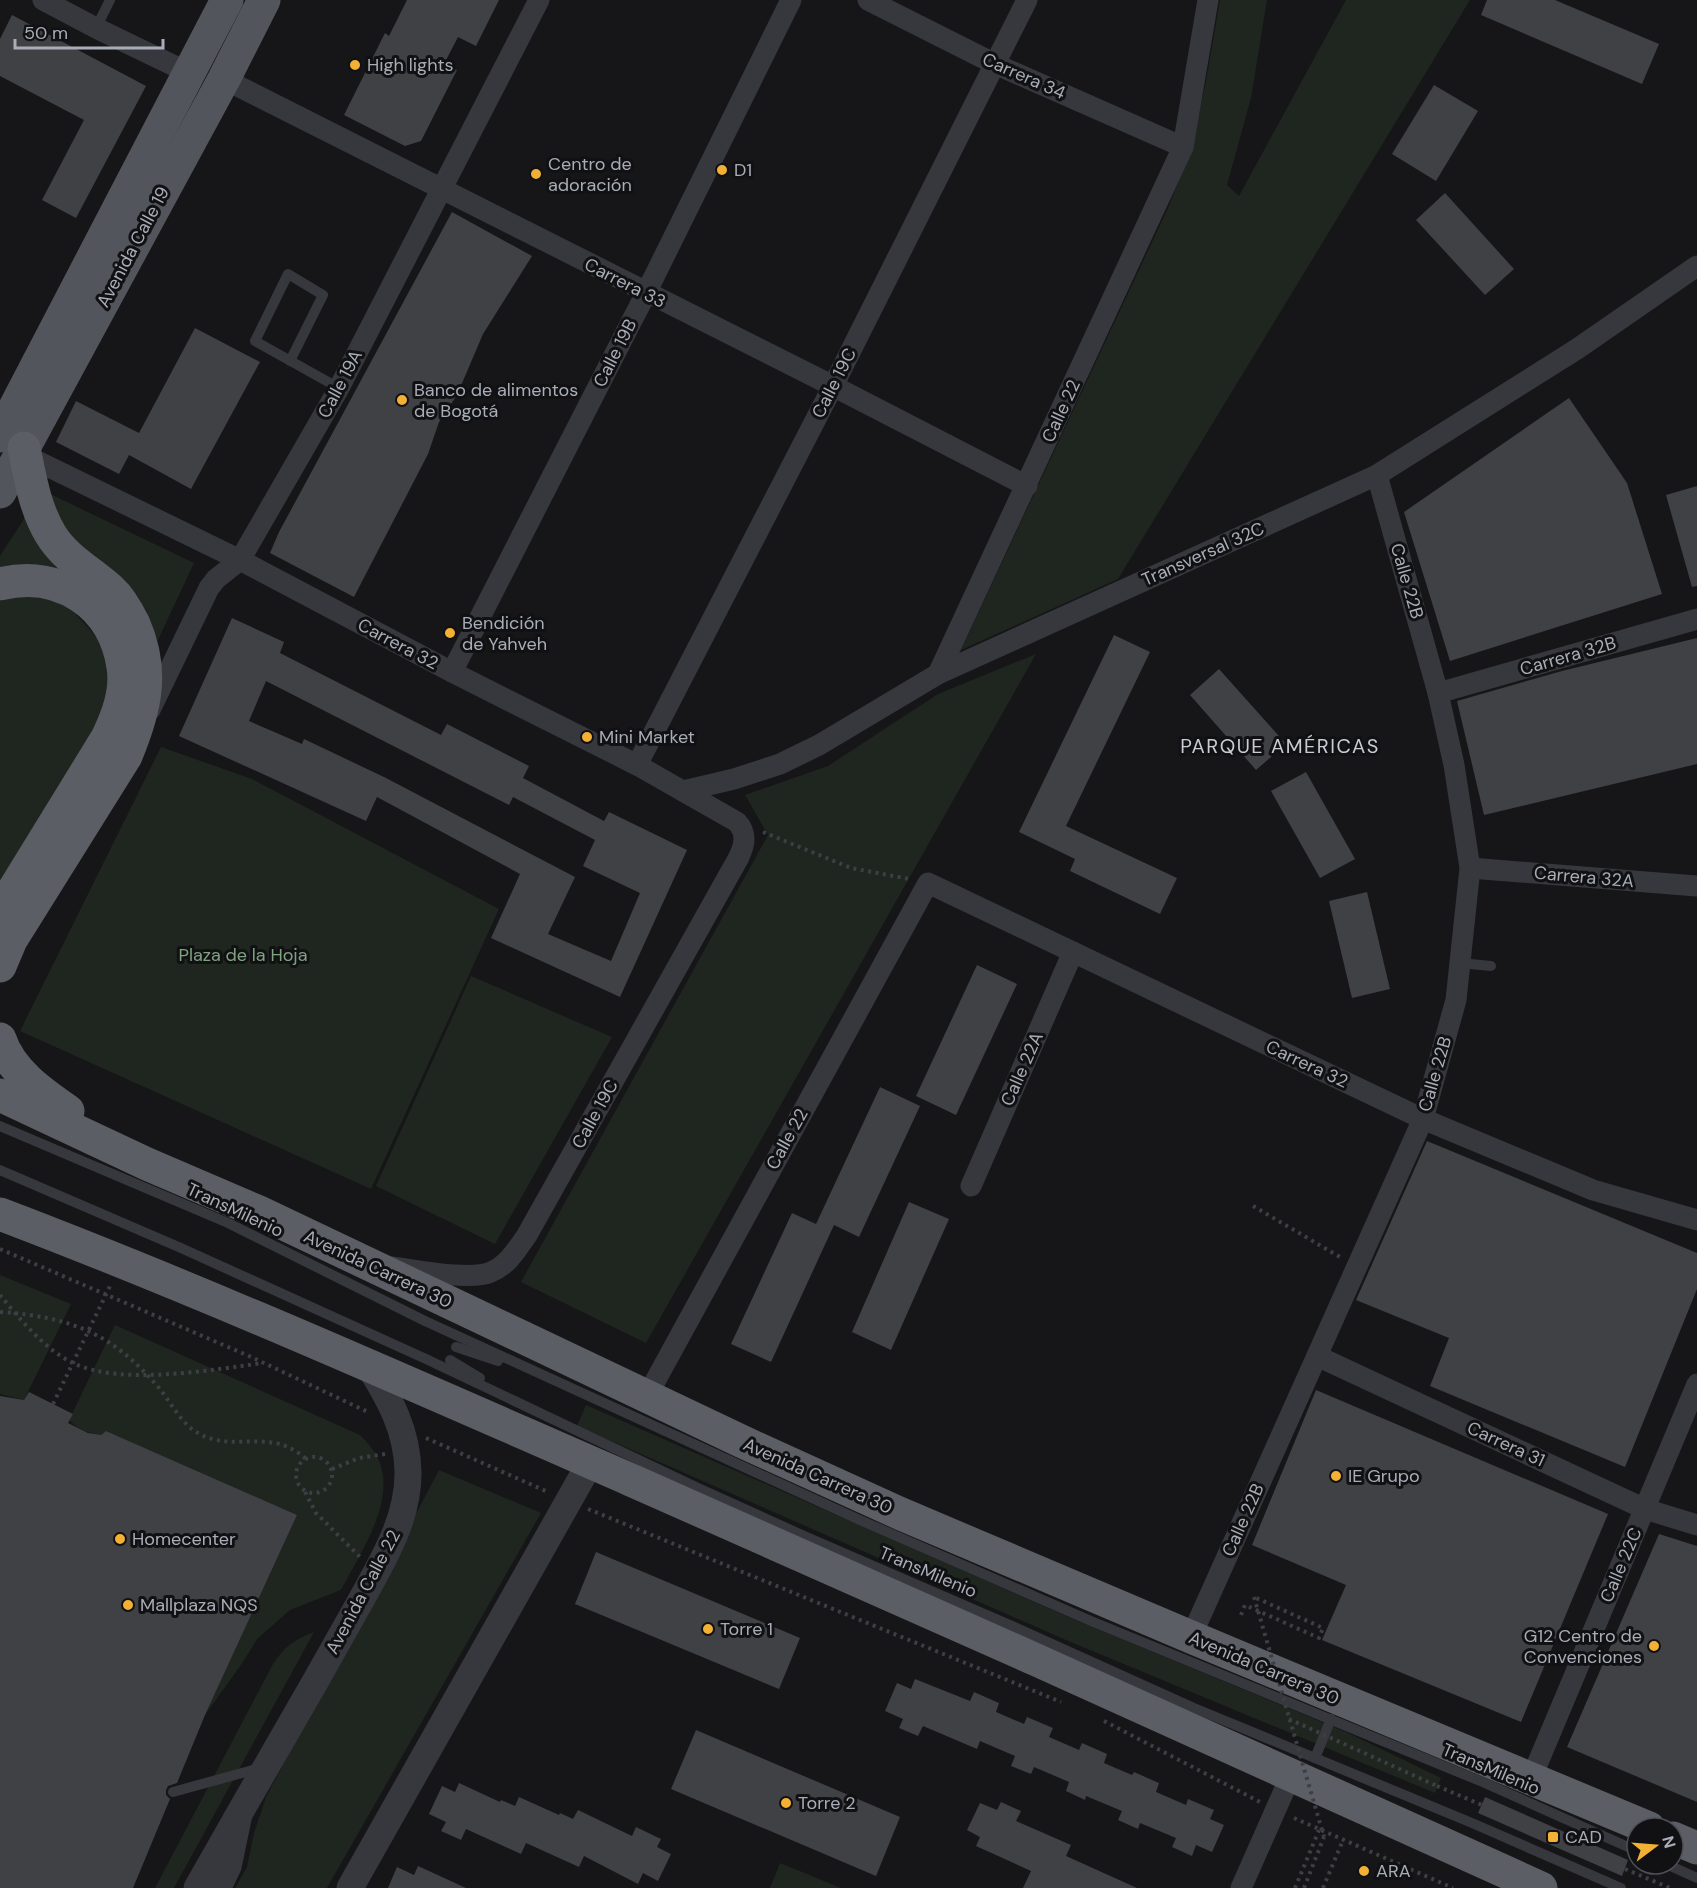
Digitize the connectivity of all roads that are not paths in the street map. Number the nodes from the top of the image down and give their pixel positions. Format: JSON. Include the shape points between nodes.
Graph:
{"nodes":[{"id":1,"x":43,"y":0,"type":"edge"},
{"id":2,"x":110,"y":0,"type":"edge"},
{"id":3,"x":227,"y":0,"type":"edge"},
{"id":4,"x":264,"y":0,"type":"edge"},
{"id":5,"x":539,"y":0,"type":"edge"},
{"id":6,"x":791,"y":0,"type":"edge"},
{"id":7,"x":868,"y":0,"type":"edge"},
{"id":8,"x":1027,"y":0,"type":"edge"},
{"id":9,"x":1208,"y":0,"type":"edge"},
{"id":10,"x":96,"y":28,"type":"junction"},
{"id":11,"x":994,"y":64,"type":"junction"},
{"id":12,"x":189,"y":72,"type":"junction"},
{"id":13,"x":224,"y":79,"type":"junction"},
{"id":14,"x":1183,"y":147,"type":"junction"},
{"id":15,"x":441,"y":189,"type":"junction"},
{"id":16,"x":1697,"y":266,"type":"edge"},
{"id":17,"x":646,"y":293,"type":"junction"},
{"id":18,"x":290,"y":361,"type":"junction"},
{"id":19,"x":833,"y":386,"type":"junction"},
{"id":20,"x":339,"y":388,"type":"junction"},
{"id":21,"x":15,"y":435,"type":"edge"},
{"id":22,"x":1377,"y":475,"type":"junction"},
{"id":23,"x":1027,"y":486,"type":"junction"},
{"id":24,"x":0,"y":492,"type":"edge"},
{"id":25,"x":240,"y":560,"type":"junction"},
{"id":26,"x":0,"y":584,"type":"edge"},
{"id":27,"x":1697,"y":619,"type":"edge"},
{"id":28,"x":452,"y":672,"type":"junction"},
{"id":29,"x":938,"y":674,"type":"junction"},
{"id":30,"x":1438,"y":693,"type":"junction"},
{"id":31,"x":126,"y":756,"type":"junction"},
{"id":32,"x":637,"y":765,"type":"junction"},
{"id":33,"x":683,"y":791,"type":"junction"},
{"id":34,"x":741,"y":831,"type":"joint"},
{"id":35,"x":1470,"y":868,"type":"junction"},
{"id":36,"x":928,"y":882,"type":"joint"},
{"id":37,"x":1697,"y":886,"type":"edge"},
{"id":38,"x":0,"y":912,"type":"edge"},
{"id":39,"x":1073,"y":952,"type":"junction"},
{"id":40,"x":1460,"y":963,"type":"junction"},
{"id":41,"x":0,"y":966,"type":"edge"},
{"id":42,"x":1491,"y":966,"type":"dead end"},
{"id":43,"x":0,"y":1039,"type":"edge"},
{"id":44,"x":0,"y":1095,"type":"edge"},
{"id":45,"x":1423,"y":1119,"type":"junction"},
{"id":46,"x":0,"y":1126,"type":"edge"},
{"id":47,"x":147,"y":1164,"type":"junction"},
{"id":48,"x":0,"y":1170,"type":"edge"},
{"id":49,"x":971,"y":1186,"type":"dead end"},
{"id":50,"x":0,"y":1200,"type":"edge"},
{"id":51,"x":0,"y":1214,"type":"edge"},
{"id":52,"x":1697,"y":1220,"type":"edge"},
{"id":53,"x":79,"y":1244,"type":"junction"},
{"id":54,"x":371,"y":1265,"type":"junction"},
{"id":55,"x":456,"y":1347,"type":"dead end"},
{"id":56,"x":1317,"y":1356,"type":"junction"},
{"id":57,"x":450,"y":1360,"type":"dead end"},
{"id":58,"x":369,"y":1366,"type":"junction"},
{"id":59,"x":550,"y":1378,"type":"junction"},
{"id":60,"x":1697,"y":1384,"type":"edge"},
{"id":61,"x":646,"y":1396,"type":"junction"},
{"id":62,"x":532,"y":1409,"type":"junction"},
{"id":63,"x":590,"y":1463,"type":"junction"},
{"id":64,"x":1645,"y":1509,"type":"junction"},
{"id":65,"x":1697,"y":1525,"type":"edge"},
{"id":66,"x":1191,"y":1637,"type":"junction"},
{"id":67,"x":1331,"y":1719,"type":"junction"},
{"id":68,"x":266,"y":1767,"type":"junction"},
{"id":69,"x":1303,"y":1767,"type":"junction"},
{"id":70,"x":1530,"y":1779,"type":"junction"},
{"id":71,"x":173,"y":1792,"type":"dead end"},
{"id":72,"x":243,"y":1807,"type":"junction"},
{"id":73,"x":1625,"y":1818,"type":"edge"},
{"id":74,"x":1625,"y":1846,"type":"edge"},
{"id":75,"x":197,"y":1888,"type":"edge"},
{"id":76,"x":221,"y":1888,"type":"edge"},
{"id":77,"x":350,"y":1888,"type":"edge"},
{"id":78,"x":1241,"y":1888,"type":"edge"},
{"id":79,"x":1541,"y":1888,"type":"edge"},
{"id":80,"x":1621,"y":1888,"type":"edge"}],
"edges":[{"from":1,"to":10,"type":"street"},
{"from":2,"to":10,"type":"lane"},
{"from":3,"to":12,"type":"main road","name":"Avenida Calle 19"},
{"from":4,"to":13,"type":"main road","name":"Avenida Calle 19"},
{"from":5,"to":15,"type":"street","name":"Calle 19A"},
{"from":6,"to":17,"type":"street","name":"Calle 19B"},
{"from":7,"to":11,"type":"street","name":"Carrera 34"},
{"from":8,"to":11,"type":"street","name":"Calle 19C"},
{"from":9,"to":14,"type":"street","name":"Calle 22"},
{"from":10,"to":12,"type":"street"},
{"from":11,"to":14,"type":"street","name":"Carrera 34"},
{"from":11,"to":19,"type":"street","name":"Calle 19C"},
{"from":12,"to":21,"type":"main road","name":"Avenida Calle 19"},
{"from":13,"to":15,"type":"street","name":"Carrera 33"},
{"from":13,"to":21,"type":"main road","name":"Avenida Calle 19"},
{"from":14,"to":23,"type":"street","name":"Calle 22"},
{"from":15,"to":17,"type":"street","name":"Carrera 33"},
{"from":15,"to":20,"type":"street","name":"Calle 19A"},
{"from":16,"to":22,"type":"street","name":"Transversal 32C","via":[[1577,349]]},
{"from":17,"to":19,"type":"street","name":"Carrera 33"},
{"from":17,"to":28,"type":"street","name":"Calle 19B"},
{"from":18,"to":18,"type":"lane","via":[[323,295],[288,274],[255,341]]},
{"from":18,"to":20,"type":"lane"},
{"from":19,"to":23,"type":"street","name":"Carrera 33"},
{"from":19,"to":32,"type":"street","name":"Calle 19C"},
{"from":20,"to":25,"type":"street","name":"Calle 19A"},
{"from":21,"to":24,"type":"main road","name":"Avenida Calle 19"},
{"from":21,"to":25,"type":"street","name":"Carrera 32"},
{"from":21,"to":31,"type":"highway","via":[[50,534],[61,549],[113,592],[139,637],[144,652],[146,692]]},
{"from":22,"to":29,"type":"street","name":"Transversal 32C"},
{"from":22,"to":30,"type":"street","name":"Calle 22B"},
{"from":23,"to":29,"type":"street","name":"Calle 22"},
{"from":25,"to":28,"type":"street","name":"Carrera 32"},
{"from":25,"to":31,"type":"street","name":"Calle 19A","via":[[216,579],[202,601]]},
{"from":26,"to":38,"type":"highway","via":[[20,579],[46,582],[75,592],[93,605],[109,626],[124,669],[122,696],[107,738]]},
{"from":27,"to":30,"type":"street","name":"Carrera 32B"},
{"from":28,"to":32,"type":"street","name":"Carrera 32"},
{"from":29,"to":33,"type":"street","name":"Transversal 32C","via":[[780,764],[734,780]]},
{"from":30,"to":35,"type":"street","name":"Calle 22B"},
{"from":31,"to":41,"type":"highway","via":[[11,940]]},
{"from":32,"to":33,"type":"street","name":"Carrera 32"},
{"from":33,"to":34,"type":"street","name":"Carrera 32"},
{"from":34,"to":54,"type":"street","name":"Calle 19C","via":[[739,857],[527,1235],[509,1259],[492,1272],[470,1276]]},
{"from":35,"to":37,"type":"street","name":"Carrera 32A"},
{"from":35,"to":40,"type":"street","name":"Calle 22B"},
{"from":36,"to":39,"type":"street","name":"Carrera 32"},
{"from":36,"to":61,"type":"street","name":"Calle 22"},
{"from":39,"to":45,"type":"street","name":"Carrera 32"},
{"from":39,"to":49,"type":"street","name":"Calle 22A"},
{"from":40,"to":42,"type":"lane"},
{"from":40,"to":45,"type":"street","name":"Calle 22B","via":[[1456,1000]]},
{"from":43,"to":47,"type":"highway","via":[[10,1059],[43,1094]]},
{"from":44,"to":47,"type":"highway","name":"Avenida Carrera 30"},
{"from":45,"to":52,"type":"street","name":"Carrera 32","via":[[1593,1190]]},
{"from":45,"to":56,"type":"street","name":"Calle 22B"},
{"from":46,"to":59,"type":"lane","name":"TransMilenio","via":[[228,1223]]},
{"from":47,"to":54,"type":"highway","name":"Avenida Carrera 30"},
{"from":48,"to":62,"type":"lane","name":"TransMilenio","via":[[181,1248]]},
{"from":50,"to":53,"type":"highway"},
{"from":51,"to":53,"type":"highway"},
{"from":53,"to":58,"type":"highway"},
{"from":54,"to":61,"type":"highway","name":"Avenida Carrera 30"},
{"from":55,"to":59,"type":"lane","name":"TransMilenio"},
{"from":56,"to":64,"type":"street","name":"Carrera 31"},
{"from":56,"to":66,"type":"street","name":"Calle 22B"},
{"from":57,"to":62,"type":"lane","name":"TransMilenio"},
{"from":58,"to":63,"type":"highway"},
{"from":58,"to":68,"type":"street","name":"Avenida Calle 22","via":[[402,1428],[408,1472],[400,1520],[375,1575]]},
{"from":59,"to":67,"type":"lane","name":"TransMilenio","via":[[1091,1621]]},
{"from":60,"to":64,"type":"street","name":"Calle 22C"},
{"from":61,"to":66,"type":"highway","name":"Avenida Carrera 30","via":[[899,1513]]},
{"from":62,"to":69,"type":"lane","name":"TransMilenio","via":[[802,1535],[1194,1708]]},
{"from":63,"to":69,"type":"highway","via":[[942,1617]]},
{"from":63,"to":77,"type":"street"},
{"from":64,"to":65,"type":"street","name":"Carrera 31"},
{"from":64,"to":70,"type":"street","name":"Calle 22C"},
{"from":66,"to":70,"type":"highway","name":"Avenida Carrera 30"},
{"from":67,"to":69,"type":"lane"},
{"from":67,"to":74,"type":"lane","name":"TransMilenio"},
{"from":68,"to":71,"type":"lane"},
{"from":68,"to":72,"type":"street","name":"Avenida Calle 22"},
{"from":69,"to":78,"type":"street","via":[[1276,1810]]},
{"from":69,"to":79,"type":"highway"},
{"from":69,"to":80,"type":"lane","name":"TransMilenio","via":[[1472,1823]]},
{"from":70,"to":73,"type":"highway","name":"Avenida Carrera 30"},
{"from":72,"to":75,"type":"street","name":"Avenida Calle 22"},
{"from":72,"to":76,"type":"street","name":"Avenida Calle 22","via":[[236,1851]]}]}
